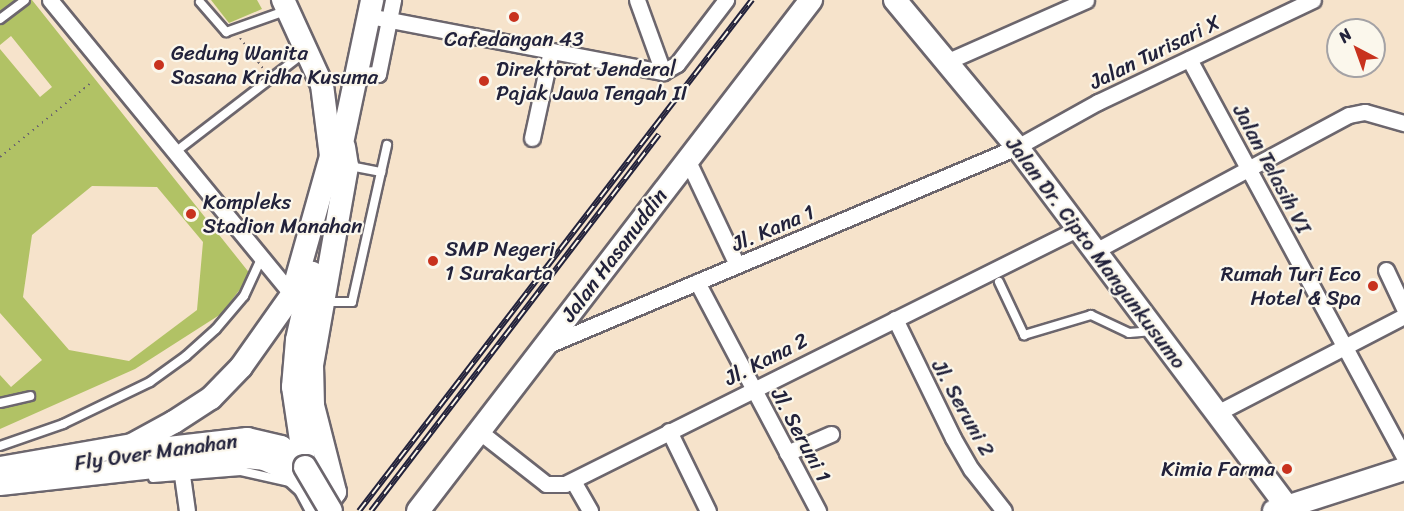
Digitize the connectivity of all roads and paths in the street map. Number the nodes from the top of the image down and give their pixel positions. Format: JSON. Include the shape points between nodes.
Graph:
{"nodes":[{"id":1,"x":25,"y":0,"type":"edge"},
{"id":2,"x":50,"y":0,"type":"edge"},
{"id":3,"x":393,"y":0,"type":"edge"},
{"id":4,"x":637,"y":0,"type":"edge"},
{"id":5,"x":726,"y":0,"type":"edge"},
{"id":6,"x":811,"y":0,"type":"edge"},
{"id":7,"x":895,"y":0,"type":"edge"},
{"id":8,"x":1086,"y":0,"type":"edge"},
{"id":9,"x":1313,"y":0,"type":"edge"},
{"id":10,"x":200,"y":2,"type":"dead end"},
{"id":11,"x":285,"y":5,"type":"edge"},
{"id":12,"x":1290,"y":5,"type":"edge"},
{"id":13,"x":376,"y":12,"type":"edge"},
{"id":14,"x":0,"y":19,"type":"edge"},
{"id":15,"x":234,"y":30,"type":"junction"},
{"id":16,"x":307,"y":51,"type":"junction"},
{"id":17,"x":551,"y":51,"type":"junction"},
{"id":18,"x":1189,"y":59,"type":"junction"},
{"id":19,"x":948,"y":61,"type":"junction"},
{"id":20,"x":663,"y":72,"type":"junction"},
{"id":21,"x":270,"y":78,"type":"junction"},
{"id":22,"x":92,"y":82,"type":"dead end"},
{"id":23,"x":1404,"y":123,"type":"edge"},
{"id":24,"x":532,"y":138,"type":"dead end"},
{"id":25,"x":344,"y":140,"type":"junction"},
{"id":26,"x":387,"y":145,"type":"dead end"},
{"id":27,"x":1017,"y":147,"type":"junction"},
{"id":28,"x":174,"y":153,"type":"junction"},
{"id":29,"x":0,"y":157,"type":"edge"},
{"id":30,"x":687,"y":159,"type":"junction"},
{"id":31,"x":347,"y":165,"type":"junction"},
{"id":32,"x":1247,"y":169,"type":"junction"},
{"id":33,"x":381,"y":172,"type":"junction"},
{"id":34,"x":1079,"y":228,"type":"junction"},
{"id":35,"x":1095,"y":251,"type":"junction"},
{"id":36,"x":261,"y":259,"type":"junction"},
{"id":37,"x":737,"y":266,"type":"junction"},
{"id":38,"x":1386,"y":270,"type":"dead end"},
{"id":39,"x":697,"y":282,"type":"junction"},
{"id":40,"x":999,"y":282,"type":"dead end"},
{"id":41,"x":292,"y":295,"type":"junction"},
{"id":42,"x":320,"y":302,"type":"junction"},
{"id":43,"x":1404,"y":308,"type":"edge"},
{"id":44,"x":1404,"y":316,"type":"edge"},
{"id":45,"x":895,"y":319,"type":"junction"},
{"id":46,"x":1154,"y":331,"type":"junction"},
{"id":47,"x":545,"y":346,"type":"junction"},
{"id":48,"x":1344,"y":346,"type":"junction"},
{"id":49,"x":753,"y":389,"type":"junction"},
{"id":50,"x":30,"y":396,"type":"dead end"},
{"id":51,"x":0,"y":403,"type":"edge"},
{"id":52,"x":1217,"y":413,"type":"junction"},
{"id":53,"x":1398,"y":430,"type":"edge"},
{"id":54,"x":669,"y":431,"type":"junction"},
{"id":55,"x":480,"y":432,"type":"junction"},
{"id":56,"x":831,"y":434,"type":"dead end"},
{"id":57,"x":0,"y":447,"type":"edge"},
{"id":58,"x":787,"y":453,"type":"junction"},
{"id":59,"x":1404,"y":457,"type":"edge"},
{"id":60,"x":0,"y":468,"type":"edge"},
{"id":61,"x":181,"y":469,"type":"junction"},
{"id":62,"x":1404,"y":469,"type":"edge"},
{"id":63,"x":0,"y":476,"type":"edge"},
{"id":64,"x":103,"y":476,"type":"junction"},
{"id":65,"x":305,"y":477,"type":"junction"},
{"id":66,"x":573,"y":481,"type":"junction"},
{"id":67,"x":0,"y":484,"type":"edge"},
{"id":68,"x":0,"y":492,"type":"edge"},
{"id":69,"x":326,"y":508,"type":"edge"},
{"id":70,"x":1283,"y":509,"type":"edge"},
{"id":71,"x":187,"y":511,"type":"edge"},
{"id":72,"x":418,"y":511,"type":"edge"},
{"id":73,"x":590,"y":511,"type":"edge"},
{"id":74,"x":708,"y":511,"type":"edge"},
{"id":75,"x":818,"y":511,"type":"edge"},
{"id":76,"x":1004,"y":511,"type":"edge"}],
"edges":[{"from":1,"to":14,"type":"lane"},
{"from":2,"to":28,"type":"street"},
{"from":3,"to":13,"type":"street"},
{"from":4,"to":20,"type":"street"},
{"from":5,"to":20,"type":"street","via":[[677,64]]},
{"from":6,"to":30,"type":"main road","name":"Jalan Hasanuddin"},
{"from":7,"to":19,"type":"main road","name":"Jalan Dr. Cipto Mangunkusumo"},
{"from":8,"to":19,"type":"street"},
{"from":9,"to":12,"type":"street","name":"Jalan Turisari X"},
{"from":10,"to":15,"type":"lane","via":[[223,31]]},
{"from":11,"to":15,"type":"lane"},
{"from":11,"to":16,"type":"main road"},
{"from":12,"to":18,"type":"street","name":"Jalan Turisari X"},
{"from":13,"to":17,"type":"street"},
{"from":13,"to":25,"type":"main road","name":"Fly Over Manahan","via":[[357,75]]},
{"from":15,"to":21,"type":"path"},
{"from":16,"to":21,"type":"lane"},
{"from":16,"to":41,"type":"main road","via":[[322,85],[331,156]]},
{"from":17,"to":20,"type":"street"},
{"from":17,"to":24,"type":"street"},
{"from":18,"to":27,"type":"street","name":"Jalan Turisari X"},
{"from":18,"to":32,"type":"street","name":"Jalan Telasih VI"},
{"from":19,"to":27,"type":"main road","name":"Jalan Dr. Cipto Mangunkusumo"},
{"from":21,"to":28,"type":"lane"},
{"from":22,"to":29,"type":"path"},
{"from":23,"to":32,"type":"street","via":[[1358,112]]},
{"from":25,"to":31,"type":"main road"},
{"from":25,"to":65,"type":"main road","name":"Fly Over Manahan","via":[[297,340],[293,387]]},
{"from":26,"to":33,"type":"lane"},
{"from":27,"to":34,"type":"main road","name":"Jalan Dr. Cipto Mangunkusumo"},
{"from":27,"to":37,"type":"street","name":"Jl. Kana 1"},
{"from":28,"to":36,"type":"street"},
{"from":30,"to":37,"type":"street"},
{"from":30,"to":47,"type":"main road","name":"Jalan Hasanuddin"},
{"from":31,"to":33,"type":"lane"},
{"from":31,"to":42,"type":"main road"},
{"from":32,"to":35,"type":"street"},
{"from":32,"to":48,"type":"street","name":"Jalan Telasih VI"},
{"from":33,"to":42,"type":"lane","via":[[352,302]]},
{"from":34,"to":35,"type":"main road","name":"Jalan Dr. Cipto Mangunkusumo"},
{"from":34,"to":45,"type":"street","name":"Jl. Kana 2"},
{"from":35,"to":46,"type":"main road","name":"Jalan Dr. Cipto Mangunkusumo"},
{"from":36,"to":41,"type":"street"},
{"from":36,"to":57,"type":"lane","via":[[244,296],[216,330],[150,382],[63,424]]},
{"from":37,"to":39,"type":"street","name":"Jl. Kana 1"},
{"from":38,"to":43,"type":"street"},
{"from":39,"to":47,"type":"street","name":"Jl. Kana 1"},
{"from":39,"to":49,"type":"street","name":"Jl. Seruni 1"},
{"from":40,"to":46,"type":"lane","via":[[1024,335],[1091,315],[1134,334]]},
{"from":41,"to":60,"type":"main road","via":[[254,353],[211,398],[132,445]]},
{"from":42,"to":69,"type":"main road","via":[[312,365],[313,406],[335,492]]},
{"from":44,"to":48,"type":"street"},
{"from":45,"to":49,"type":"street","name":"Jl. Kana 2"},
{"from":45,"to":76,"type":"street","name":"Jl. Seruni 2","via":[[953,438]]},
{"from":46,"to":52,"type":"main road","name":"Jalan Dr. Cipto Mangunkusumo"},
{"from":47,"to":55,"type":"main road","name":"Jalan Hasanuddin"},
{"from":48,"to":52,"type":"street"},
{"from":48,"to":53,"type":"street","name":"Jalan Telasih VI"},
{"from":49,"to":54,"type":"street","name":"Jl. Kana 2"},
{"from":49,"to":58,"type":"street","name":"Jl. Seruni 1"},
{"from":50,"to":51,"type":"lane"},
{"from":52,"to":70,"type":"main road","name":"Jalan Dr. Cipto Mangunkusumo"},
{"from":53,"to":59,"type":"street","name":"Jalan Telasih VI"},
{"from":54,"to":66,"type":"street","name":"Jl. Kana 2"},
{"from":54,"to":74,"type":"street"},
{"from":55,"to":66,"type":"street","name":"Jl. Kana 2","via":[[546,484],[556,487]]},
{"from":55,"to":72,"type":"main road","name":"Jalan Hasanuddin"},
{"from":56,"to":58,"type":"street"},
{"from":58,"to":75,"type":"street","name":"Jl. Seruni 1"},
{"from":61,"to":64,"type":"main road"},
{"from":61,"to":65,"type":"lane"},
{"from":61,"to":65,"type":"main road","via":[[246,457],[264,459]]},
{"from":61,"to":71,"type":"street"},
{"from":62,"to":70,"type":"main road"},
{"from":63,"to":65,"type":"main road","name":"Fly Over Manahan","via":[[230,439],[281,447]]},
{"from":64,"to":67,"type":"main road"},
{"from":64,"to":68,"type":"lane"},
{"from":65,"to":69,"type":"main road","name":"Fly Over Manahan","bridge":true},
{"from":66,"to":73,"type":"street"}]}
